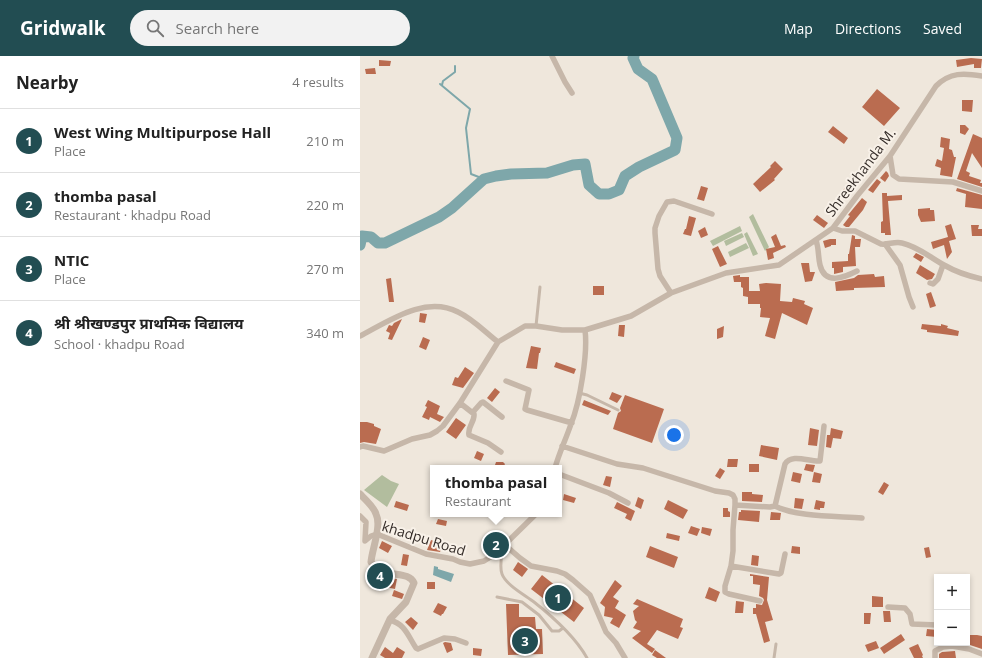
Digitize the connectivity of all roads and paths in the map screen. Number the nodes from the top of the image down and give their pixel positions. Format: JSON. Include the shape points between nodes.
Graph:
{"nodes":[{"id":1,"x":552,"y":56,"type":"edge"},
{"id":2,"x":982,"y":76,"type":"edge"},
{"id":3,"x":572,"y":93,"type":"dead end"},
{"id":4,"x":890,"y":156,"type":"junction"},
{"id":5,"x":982,"y":191,"type":"edge"},
{"id":6,"x":712,"y":214,"type":"dead end"},
{"id":7,"x":833,"y":228,"type":"junction"},
{"id":8,"x":816,"y":240,"type":"junction"},
{"id":9,"x":885,"y":244,"type":"junction"},
{"id":10,"x":943,"y":265,"type":"junction"},
{"id":11,"x":857,"y":271,"type":"dead end"},
{"id":12,"x":982,"y":279,"type":"edge"},
{"id":13,"x":930,"y":283,"type":"dead end"},
{"id":14,"x":540,"y":287,"type":"dead end"},
{"id":15,"x":671,"y":293,"type":"junction"},
{"id":16,"x":913,"y":307,"type":"dead end"},
{"id":17,"x":536,"y":326,"type":"junction"},
{"id":18,"x":585,"y":330,"type":"junction"},
{"id":19,"x":360,"y":336,"type":"edge"},
{"id":20,"x":498,"y":342,"type":"junction"},
{"id":21,"x":506,"y":381,"type":"dead end"},
{"id":22,"x":579,"y":393,"type":"junction"},
{"id":23,"x":460,"y":403,"type":"junction"},
{"id":24,"x":618,"y":410,"type":"dead end"},
{"id":25,"x":473,"y":412,"type":"junction"},
{"id":26,"x":502,"y":417,"type":"dead end"},
{"id":27,"x":572,"y":423,"type":"junction"},
{"id":28,"x":824,"y":426,"type":"dead end"},
{"id":29,"x":562,"y":446,"type":"junction"},
{"id":30,"x":360,"y":447,"type":"edge"},
{"id":31,"x":501,"y":452,"type":"dead end"},
{"id":32,"x":556,"y":465,"type":"edge"},
{"id":33,"x":562,"y":475,"type":"edge"},
{"id":34,"x":360,"y":494,"type":"edge"},
{"id":35,"x":628,"y":503,"type":"dead end"},
{"id":36,"x":736,"y":505,"type":"junction"},
{"id":37,"x":776,"y":506,"type":"junction"},
{"id":38,"x":360,"y":516,"type":"edge"},
{"id":39,"x":533,"y":517,"type":"edge"},
{"id":40,"x":862,"y":518,"type":"dead end"},
{"id":41,"x":377,"y":534,"type":"junction"},
{"id":42,"x":504,"y":546,"type":"junction"},
{"id":43,"x":785,"y":554,"type":"dead end"},
{"id":44,"x":731,"y":566,"type":"junction"},
{"id":45,"x":497,"y":597,"type":"dead end"},
{"id":46,"x":760,"y":601,"type":"dead end"},
{"id":47,"x":888,"y":607,"type":"dead end"},
{"id":48,"x":390,"y":620,"type":"junction"},
{"id":49,"x":934,"y":625,"type":"edge"},
{"id":50,"x":563,"y":628,"type":"junction"},
{"id":51,"x":466,"y":643,"type":"dead end"},
{"id":52,"x":776,"y":644,"type":"dead end"},
{"id":53,"x":946,"y":646,"type":"edge"},
{"id":54,"x":959,"y":646,"type":"edge"},
{"id":55,"x":982,"y":654,"type":"edge"},
{"id":56,"x":372,"y":658,"type":"edge"},
{"id":57,"x":587,"y":658,"type":"edge"},
{"id":58,"x":625,"y":658,"type":"edge"},
{"id":59,"x":774,"y":658,"type":"edge"},
{"id":60,"x":935,"y":658,"type":"edge"}],
"edges":[{"from":1,"to":3,"type":"street"},
{"from":2,"to":4,"type":"street","name":"Shreekhanda M.","via":[[966,74],[942,80]]},
{"from":4,"to":5,"type":"street","via":[[893,175],[899,179],[953,182]]},
{"from":4,"to":7,"type":"street","name":"Shreekhanda M."},
{"from":6,"to":15,"type":"street","via":[[674,201],[667,202],[664,206],[655,228],[658,269]]},
{"from":7,"to":8,"type":"street","name":"Shreekhanda M."},
{"from":7,"to":9,"type":"street","via":[[855,231]]},
{"from":8,"to":11,"type":"street","via":[[822,271],[831,278],[838,279]]},
{"from":8,"to":15,"type":"street","name":"Shreekhanda M.","via":[[779,265],[726,273]]},
{"from":9,"to":10,"type":"street","via":[[902,243],[924,252]]},
{"from":9,"to":16,"type":"street","via":[[900,265]]},
{"from":10,"to":12,"type":"street","via":[[959,273]]},
{"from":10,"to":13,"type":"street","via":[[938,279],[933,284]]},
{"from":14,"to":17,"type":"lane"},
{"from":15,"to":18,"type":"street","name":"Shreekhanda M.","via":[[631,316]]},
{"from":17,"to":18,"type":"street","name":"Shreekhanda M."},
{"from":17,"to":20,"type":"street","via":[[525,326]]},
{"from":18,"to":22,"type":"street"},
{"from":19,"to":20,"type":"street","via":[[409,311],[438,306],[458,312]]},
{"from":20,"to":23,"type":"street"},
{"from":21,"to":27,"type":"street","via":[[529,390],[525,406],[527,410]]},
{"from":22,"to":24,"type":"lane"},
{"from":22,"to":27,"type":"street"},
{"from":23,"to":25,"type":"street"},
{"from":23,"to":30,"type":"street","via":[[443,426],[430,435],[412,439],[384,451]]},
{"from":25,"to":26,"type":"street","via":[[483,402]]},
{"from":25,"to":31,"type":"street","via":[[475,418],[468,430],[469,435]]},
{"from":27,"to":29,"type":"street"},
{"from":28,"to":37,"type":"street","via":[[820,461],[788,459]]},
{"from":29,"to":32,"type":"street"},
{"from":29,"to":36,"type":"street","via":[[617,464],[643,468],[729,493],[733,495]]},
{"from":33,"to":35,"type":"street"},
{"from":34,"to":41,"type":"street","via":[[376,514]]},
{"from":36,"to":37,"type":"street"},
{"from":36,"to":44,"type":"street"},
{"from":37,"to":40,"type":"street","via":[[796,513]]},
{"from":38,"to":41,"type":"street","name":"khadpu Road","via":[[366,522],[365,542]]},
{"from":39,"to":42,"type":"street","name":"khadpu Road"},
{"from":41,"to":42,"type":"street","name":"khadpu Road","via":[[426,554],[466,564],[484,560]]},
{"from":41,"to":48,"type":"street","via":[[372,551],[371,562],[374,567],[414,581],[406,602]]},
{"from":42,"to":50,"type":"lane","via":[[501,566],[503,576]]},
{"from":42,"to":58,"type":"street","via":[[531,566],[557,571],[573,580],[590,595],[606,632]]},
{"from":43,"to":44,"type":"street","via":[[782,573],[779,574]]},
{"from":44,"to":46,"type":"street","via":[[725,592]]},
{"from":45,"to":50,"type":"lane","via":[[522,602],[539,615],[552,631]]},
{"from":47,"to":49,"type":"street","via":[[905,608],[910,614],[912,624]]},
{"from":48,"to":51,"type":"street","via":[[403,627],[418,649],[444,638]]},
{"from":48,"to":56,"type":"street"},
{"from":50,"to":57,"type":"lane"},
{"from":52,"to":59,"type":"lane"},
{"from":53,"to":60,"type":"street","via":[[935,651]]},
{"from":54,"to":55,"type":"street"}]}
